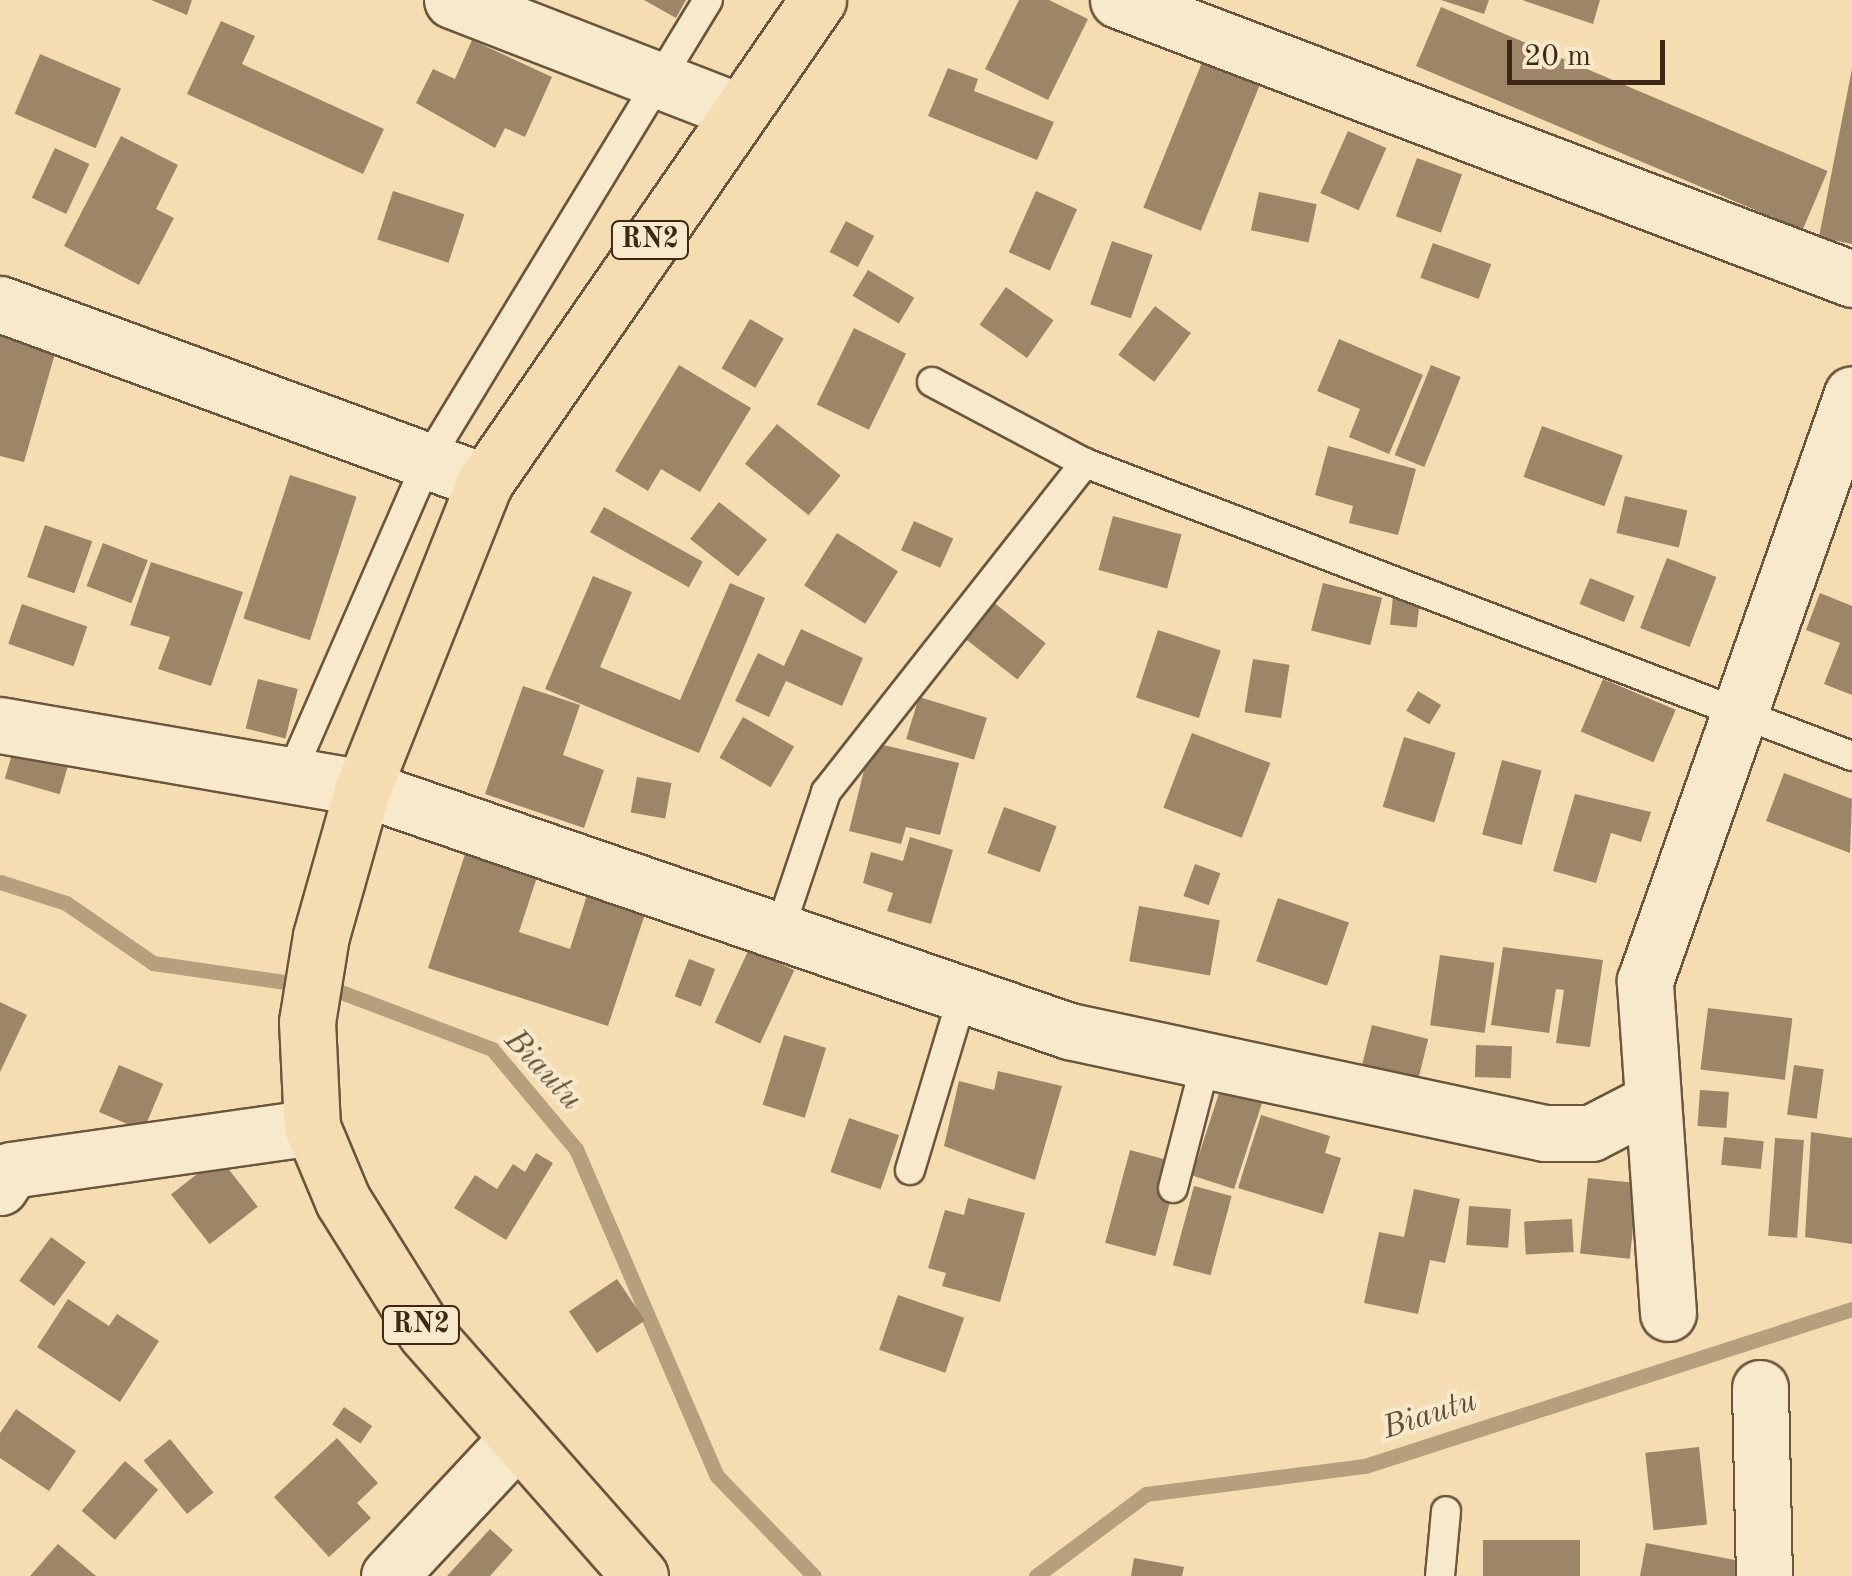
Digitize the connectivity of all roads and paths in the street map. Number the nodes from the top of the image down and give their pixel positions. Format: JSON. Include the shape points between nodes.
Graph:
{"nodes":[{"id":1,"x":452,"y":0,"type":"edge"},
{"id":2,"x":708,"y":0,"type":"edge"},
{"id":3,"x":818,"y":0,"type":"edge"},
{"id":4,"x":1118,"y":0,"type":"edge"},
{"id":5,"x":657,"y":78,"type":"junction"},
{"id":6,"x":738,"y":111,"type":"junction"},
{"id":7,"x":1852,"y":280,"type":"edge"},
{"id":8,"x":0,"y":304,"type":"edge"},
{"id":9,"x":932,"y":382,"type":"dead end"},
{"id":10,"x":1852,"y":394,"type":"edge"},
{"id":11,"x":430,"y":458,"type":"junction"},
{"id":12,"x":1084,"y":463,"type":"junction"},
{"id":13,"x":485,"y":482,"type":"junction"},
{"id":14,"x":1738,"y":716,"type":"junction"},
{"id":15,"x":0,"y":725,"type":"edge"},
{"id":16,"x":1852,"y":756,"type":"edge"},
{"id":17,"x":290,"y":776,"type":"junction"},
{"id":18,"x":364,"y":788,"type":"junction"},
{"id":19,"x":779,"y":932,"type":"junction"},
{"id":20,"x":964,"y":995,"type":"junction"},
{"id":21,"x":1206,"y":1060,"type":"junction"},
{"id":22,"x":1649,"y":1103,"type":"junction"},
{"id":23,"x":312,"y":1128,"type":"junction"},
{"id":24,"x":910,"y":1170,"type":"dead end"},
{"id":25,"x":0,"y":1187,"type":"edge"},
{"id":26,"x":1173,"y":1188,"type":"dead end"},
{"id":27,"x":1668,"y":1314,"type":"dead end"},
{"id":28,"x":1760,"y":1388,"type":"dead end"},
{"id":29,"x":515,"y":1441,"type":"junction"},
{"id":30,"x":1446,"y":1510,"type":"dead end"},
{"id":31,"x":388,"y":1576,"type":"edge"},
{"id":32,"x":640,"y":1576,"type":"edge"},
{"id":33,"x":1440,"y":1576,"type":"edge"},
{"id":34,"x":1764,"y":1576,"type":"edge"}],
"edges":[{"from":1,"to":5,"type":"street"},
{"from":2,"to":5,"type":"lane"},
{"from":3,"to":6,"type":"highway","number":"RN2"},
{"from":4,"to":7,"type":"street"},
{"from":5,"to":6,"type":"street"},
{"from":5,"to":11,"type":"lane"},
{"from":6,"to":13,"type":"highway","number":"RN2"},
{"from":8,"to":11,"type":"street"},
{"from":9,"to":12,"type":"lane"},
{"from":10,"to":14,"type":"street"},
{"from":11,"to":13,"type":"street"},
{"from":11,"to":17,"type":"lane"},
{"from":12,"to":14,"type":"lane"},
{"from":12,"to":19,"type":"lane","via":[[826,792]]},
{"from":13,"to":18,"type":"highway","number":"RN2"},
{"from":14,"to":16,"type":"lane"},
{"from":14,"to":22,"type":"street","via":[[1645,981]]},
{"from":15,"to":17,"type":"street"},
{"from":17,"to":18,"type":"street"},
{"from":18,"to":19,"type":"street"},
{"from":18,"to":23,"type":"highway","number":"RN2","via":[[321,936],[308,1022]]},
{"from":19,"to":20,"type":"street"},
{"from":20,"to":21,"type":"street","via":[[1069,1031]]},
{"from":20,"to":24,"type":"lane"},
{"from":21,"to":22,"type":"street","via":[[1545,1132],[1591,1133]]},
{"from":21,"to":26,"type":"lane"},
{"from":22,"to":27,"type":"street"},
{"from":23,"to":25,"type":"street","via":[[11,1170]]},
{"from":23,"to":29,"type":"highway","number":"RN2","via":[[343,1201],[425,1332]]},
{"from":28,"to":34,"type":"street"},
{"from":29,"to":31,"type":"street"},
{"from":29,"to":32,"type":"highway","number":"RN2"},
{"from":30,"to":33,"type":"lane"}]}
